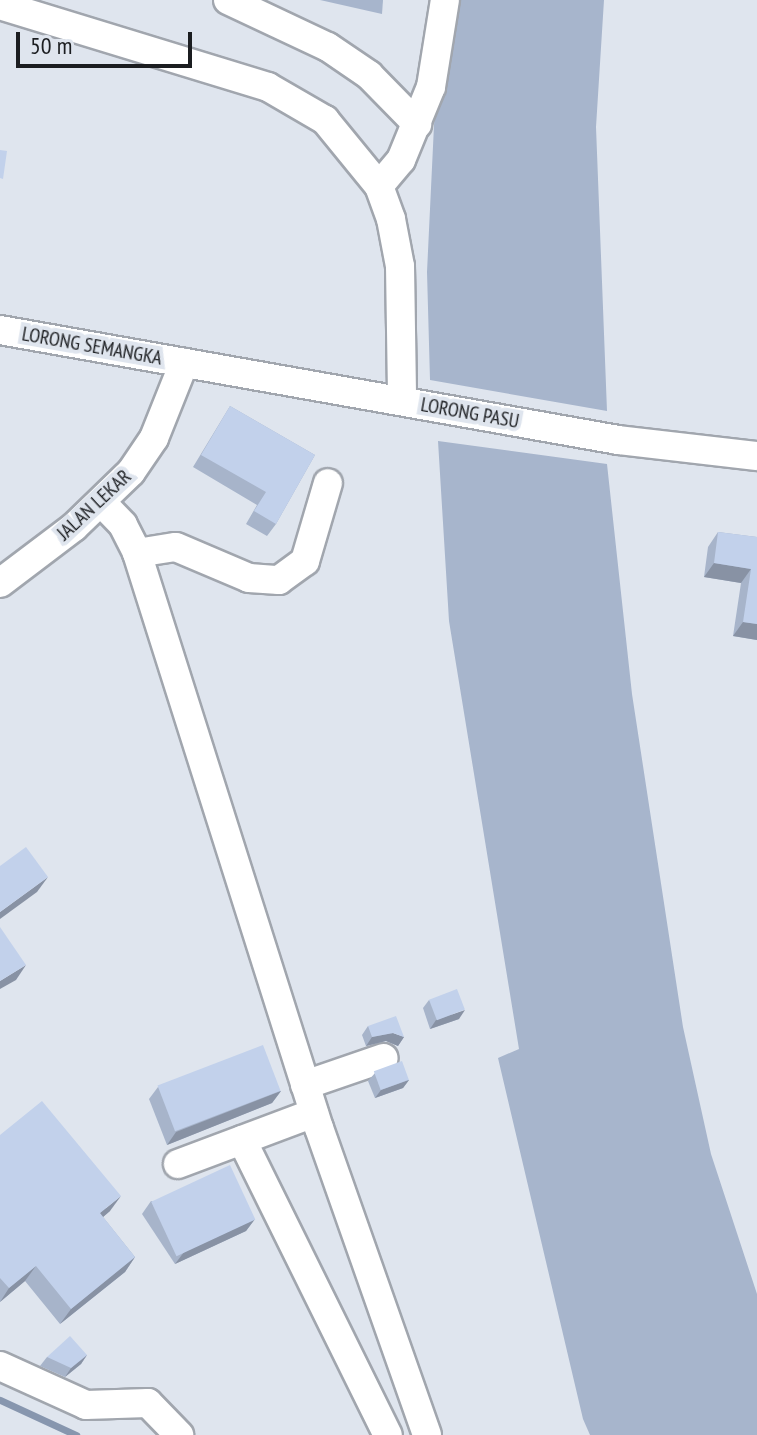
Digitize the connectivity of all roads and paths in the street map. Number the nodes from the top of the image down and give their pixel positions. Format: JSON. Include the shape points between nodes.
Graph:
{"nodes":[{"id":1,"x":228,"y":0,"type":"edge"},
{"id":2,"x":445,"y":0,"type":"edge"},
{"id":3,"x":0,"y":5,"type":"edge"},
{"id":4,"x":417,"y":124,"type":"junction"},
{"id":5,"x":379,"y":186,"type":"junction"},
{"id":6,"x":0,"y":330,"type":"edge"},
{"id":7,"x":184,"y":363,"type":"junction"},
{"id":8,"x":402,"y":400,"type":"junction"},
{"id":9,"x":757,"y":456,"type":"edge"},
{"id":10,"x":328,"y":483,"type":"dead end"},
{"id":11,"x":102,"y":503,"type":"junction"},
{"id":12,"x":137,"y":553,"type":"junction"},
{"id":13,"x":0,"y":583,"type":"edge"},
{"id":14,"x":384,"y":1058,"type":"dead end"},
{"id":15,"x":305,"y":1085,"type":"junction"},
{"id":16,"x":314,"y":1113,"type":"junction"},
{"id":17,"x":242,"y":1140,"type":"junction"},
{"id":18,"x":178,"y":1164,"type":"dead end"},
{"id":19,"x":0,"y":1366,"type":"edge"},
{"id":20,"x":179,"y":1435,"type":"edge"},
{"id":21,"x":388,"y":1435,"type":"edge"},
{"id":22,"x":427,"y":1435,"type":"edge"}],
"edges":[{"from":1,"to":4,"type":"street","via":[[328,47],[369,75]]},
{"from":2,"to":4,"type":"street","via":[[442,41]]},
{"from":3,"to":5,"type":"street","via":[[268,87],[325,120]]},
{"from":4,"to":5,"type":"street","via":[[401,160]]},
{"from":5,"to":8,"type":"street","via":[[400,266]]},
{"from":6,"to":7,"type":"street","name":"LORONG SEMANGKA"},
{"from":7,"to":8,"type":"street","name":"LORONG PASU"},
{"from":7,"to":11,"type":"street","name":"JALAN LEKAR","via":[[154,438]]},
{"from":8,"to":9,"type":"street","name":"LORONG PASU","via":[[618,440]]},
{"from":10,"to":12,"type":"street","via":[[305,561],[279,580],[249,578],[176,547]]},
{"from":11,"to":12,"type":"street","via":[[123,525]]},
{"from":11,"to":13,"type":"street","name":"JALAN LEKAR"},
{"from":12,"to":15,"type":"street"},
{"from":14,"to":15,"type":"street"},
{"from":15,"to":16,"type":"street"},
{"from":16,"to":17,"type":"street"},
{"from":16,"to":22,"type":"street"},
{"from":17,"to":18,"type":"street"},
{"from":17,"to":21,"type":"street"},
{"from":19,"to":20,"type":"street","via":[[86,1405],[148,1403]]}]}
